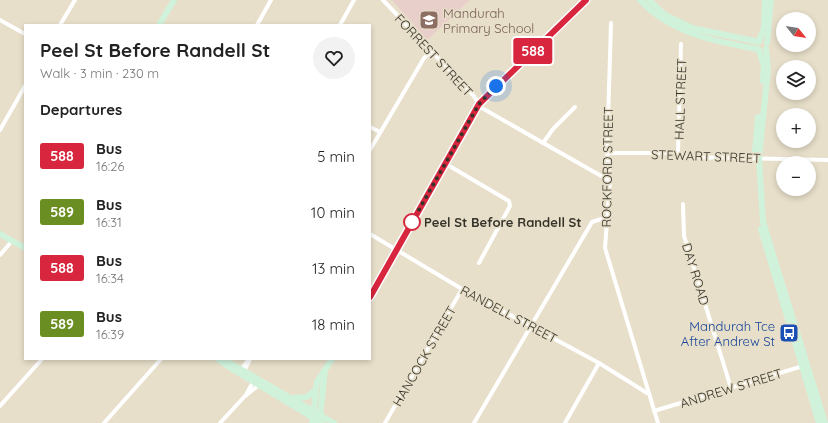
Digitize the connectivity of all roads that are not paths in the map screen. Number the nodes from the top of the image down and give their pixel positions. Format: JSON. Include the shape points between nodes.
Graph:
{"nodes":[{"id":1,"x":75,"y":0,"type":"edge"},
{"id":2,"x":174,"y":0,"type":"edge"},
{"id":3,"x":271,"y":0,"type":"edge"},
{"id":4,"x":354,"y":0,"type":"edge"},
{"id":5,"x":383,"y":0,"type":"edge"},
{"id":6,"x":586,"y":0,"type":"edge"},
{"id":7,"x":765,"y":0,"type":"edge"},
{"id":8,"x":771,"y":0,"type":"edge"},
{"id":9,"x":645,"y":1,"type":"edge"},
{"id":10,"x":0,"y":20,"type":"edge"},
{"id":11,"x":611,"y":23,"type":"dead end"},
{"id":12,"x":61,"y":24,"type":"edge"},
{"id":13,"x":160,"y":24,"type":"edge"},
{"id":14,"x":258,"y":24,"type":"edge"},
{"id":15,"x":341,"y":24,"type":"edge"},
{"id":16,"x":24,"y":33,"type":"edge"},
{"id":17,"x":759,"y":42,"type":"junction"},
{"id":18,"x":681,"y":44,"type":"dead end"},
{"id":19,"x":762,"y":48,"type":"junction"},
{"id":20,"x":431,"y":52,"type":"junction"},
{"id":21,"x":24,"y":88,"type":"edge"},
{"id":22,"x":479,"y":104,"type":"junction"},
{"id":23,"x":575,"y":107,"type":"dead end"},
{"id":24,"x":371,"y":128,"type":"edge"},
{"id":25,"x":0,"y":130,"type":"edge"},
{"id":26,"x":380,"y":132,"type":"junction"},
{"id":27,"x":543,"y":143,"type":"junction"},
{"id":28,"x":371,"y":148,"type":"edge"},
{"id":29,"x":607,"y":153,"type":"junction"},
{"id":30,"x":678,"y":153,"type":"junction"},
{"id":31,"x":757,"y":158,"type":"junction"},
{"id":32,"x":828,"y":160,"type":"edge"},
{"id":33,"x":446,"y":164,"type":"junction"},
{"id":34,"x":610,"y":181,"type":"junction"},
{"id":35,"x":683,"y":204,"type":"dead end"},
{"id":36,"x":607,"y":217,"type":"junction"},
{"id":37,"x":0,"y":234,"type":"edge"},
{"id":38,"x":371,"y":235,"type":"edge"},
{"id":39,"x":12,"y":241,"type":"junction"},
{"id":40,"x":24,"y":247,"type":"edge"},
{"id":41,"x":397,"y":250,"type":"junction"},
{"id":42,"x":0,"y":255,"type":"edge"},
{"id":43,"x":479,"y":263,"type":"dead end"},
{"id":44,"x":462,"y":289,"type":"junction"},
{"id":45,"x":371,"y":295,"type":"edge"},
{"id":46,"x":531,"y":325,"type":"junction"},
{"id":47,"x":41,"y":360,"type":"edge"},
{"id":48,"x":159,"y":360,"type":"edge"},
{"id":49,"x":220,"y":360,"type":"edge"},
{"id":50,"x":248,"y":360,"type":"edge"},
{"id":51,"x":331,"y":360,"type":"edge"},
{"id":52,"x":599,"y":363,"type":"junction"},
{"id":53,"x":805,"y":366,"type":"junction"},
{"id":54,"x":326,"y":369,"type":"junction"},
{"id":55,"x":241,"y":372,"type":"junction"},
{"id":56,"x":257,"y":381,"type":"junction"},
{"id":57,"x":731,"y":388,"type":"junction"},
{"id":58,"x":315,"y":390,"type":"junction"},
{"id":59,"x":647,"y":393,"type":"junction"},
{"id":60,"x":244,"y":397,"type":"junction"},
{"id":61,"x":291,"y":398,"type":"junction"},
{"id":62,"x":0,"y":406,"type":"edge"},
{"id":63,"x":313,"y":410,"type":"junction"},
{"id":64,"x":654,"y":411,"type":"junction"},
{"id":65,"x":320,"y":414,"type":"junction"},
{"id":66,"x":312,"y":420,"type":"edge"},
{"id":67,"x":104,"y":423,"type":"edge"},
{"id":68,"x":220,"y":423,"type":"edge"},
{"id":69,"x":320,"y":423,"type":"edge"},
{"id":70,"x":334,"y":423,"type":"edge"},
{"id":71,"x":385,"y":423,"type":"edge"},
{"id":72,"x":474,"y":423,"type":"edge"},
{"id":73,"x":565,"y":423,"type":"edge"},
{"id":74,"x":658,"y":423,"type":"edge"},
{"id":75,"x":818,"y":423,"type":"edge"},
{"id":76,"x":825,"y":423,"type":"edge"}],
"edges":[{"from":1,"to":12,"type":"street"},
{"from":2,"to":13,"type":"main road"},
{"from":3,"to":14,"type":"street"},
{"from":4,"to":15,"type":"street"},
{"from":5,"to":20,"type":"street","name":"FORREST STREET"},
{"from":6,"to":22,"type":"main road"},
{"from":7,"to":17,"type":"main road","via":[[764,28]]},
{"from":8,"to":19,"type":"main road"},
{"from":9,"to":17,"type":"main road","via":[[665,15],[692,28]]},
{"from":9,"to":19,"type":"main road","via":[[663,21],[685,32]]},
{"from":10,"to":16,"type":"street"},
{"from":11,"to":29,"type":"street","name":"ROCKFORD STREET"},
{"from":17,"to":19,"type":"main road","via":[[757,46]]},
{"from":18,"to":30,"type":"street","name":"HALL STREET"},
{"from":19,"to":31,"type":"main road","via":[[768,69]]},
{"from":20,"to":22,"type":"street","name":"FORREST STREET"},
{"from":20,"to":26,"type":"street","via":[[424,58]]},
{"from":21,"to":25,"type":"street"},
{"from":22,"to":27,"type":"street","name":"FORREST STREET"},
{"from":22,"to":33,"type":"main road"},
{"from":23,"to":27,"type":"street"},
{"from":24,"to":26,"type":"street"},
{"from":26,"to":28,"type":"street"},
{"from":27,"to":34,"type":"street","name":"FORREST STREET"},
{"from":29,"to":30,"type":"street","name":"STEWART STREET"},
{"from":29,"to":34,"type":"street","name":"ROCKFORD STREET"},
{"from":30,"to":31,"type":"street","name":"STEWART STREET","via":[[685,157]]},
{"from":31,"to":32,"type":"street","name":"STEWART STREET"},
{"from":31,"to":53,"type":"main road","via":[[764,222]]},
{"from":33,"to":41,"type":"main road"},
{"from":33,"to":43,"type":"street","via":[[509,202],[510,206]]},
{"from":34,"to":36,"type":"street","name":"ROCKFORD STREET"},
{"from":35,"to":57,"type":"street","name":"DAY ROAD","via":[[684,236]]},
{"from":36,"to":46,"type":"street","via":[[592,222]]},
{"from":36,"to":59,"type":"street","name":"ROCKFORD STREET","via":[[604,248]]},
{"from":37,"to":39,"type":"main road"},
{"from":38,"to":41,"type":"street","name":"RANDELL STREET"},
{"from":39,"to":40,"type":"main road"},
{"from":39,"to":42,"type":"street"},
{"from":41,"to":44,"type":"street","name":"RANDELL STREET"},
{"from":41,"to":45,"type":"main road"},
{"from":44,"to":46,"type":"street","name":"RANDELL STREET"},
{"from":44,"to":71,"type":"street","name":"HANCOCK STREET"},
{"from":46,"to":52,"type":"street","name":"RANDELL STREET"},
{"from":46,"to":72,"type":"street"},
{"from":47,"to":62,"type":"street"},
{"from":48,"to":67,"type":"street"},
{"from":49,"to":55,"type":"main road","via":[[230,363]]},
{"from":50,"to":55,"type":"street"},
{"from":51,"to":54,"type":"main road"},
{"from":52,"to":59,"type":"street","name":"RANDELL STREET"},
{"from":52,"to":73,"type":"street"},
{"from":53,"to":57,"type":"street","name":"ANDREW STREET"},
{"from":53,"to":75,"type":"main road"},
{"from":53,"to":76,"type":"main road"},
{"from":54,"to":58,"type":"main road","via":[[320,376]]},
{"from":54,"to":65,"type":"main road"},
{"from":55,"to":56,"type":"main road"},
{"from":56,"to":60,"type":"street"},
{"from":56,"to":60,"type":"street"},
{"from":56,"to":61,"type":"main road"},
{"from":56,"to":66,"type":"main road"},
{"from":57,"to":64,"type":"street","name":"ANDREW STREET"},
{"from":58,"to":61,"type":"main road","via":[[307,397]]},
{"from":58,"to":63,"type":"main road"},
{"from":59,"to":64,"type":"street","name":"ROCKFORD STREET"},
{"from":60,"to":68,"type":"street"},
{"from":61,"to":63,"type":"main road"},
{"from":63,"to":65,"type":"main road"},
{"from":63,"to":66,"type":"main road"},
{"from":64,"to":74,"type":"street","name":"ROCKFORD STREET"},
{"from":65,"to":69,"type":"main road"},
{"from":65,"to":70,"type":"main road"},
{"from":66,"to":69,"type":"main road"}]}
